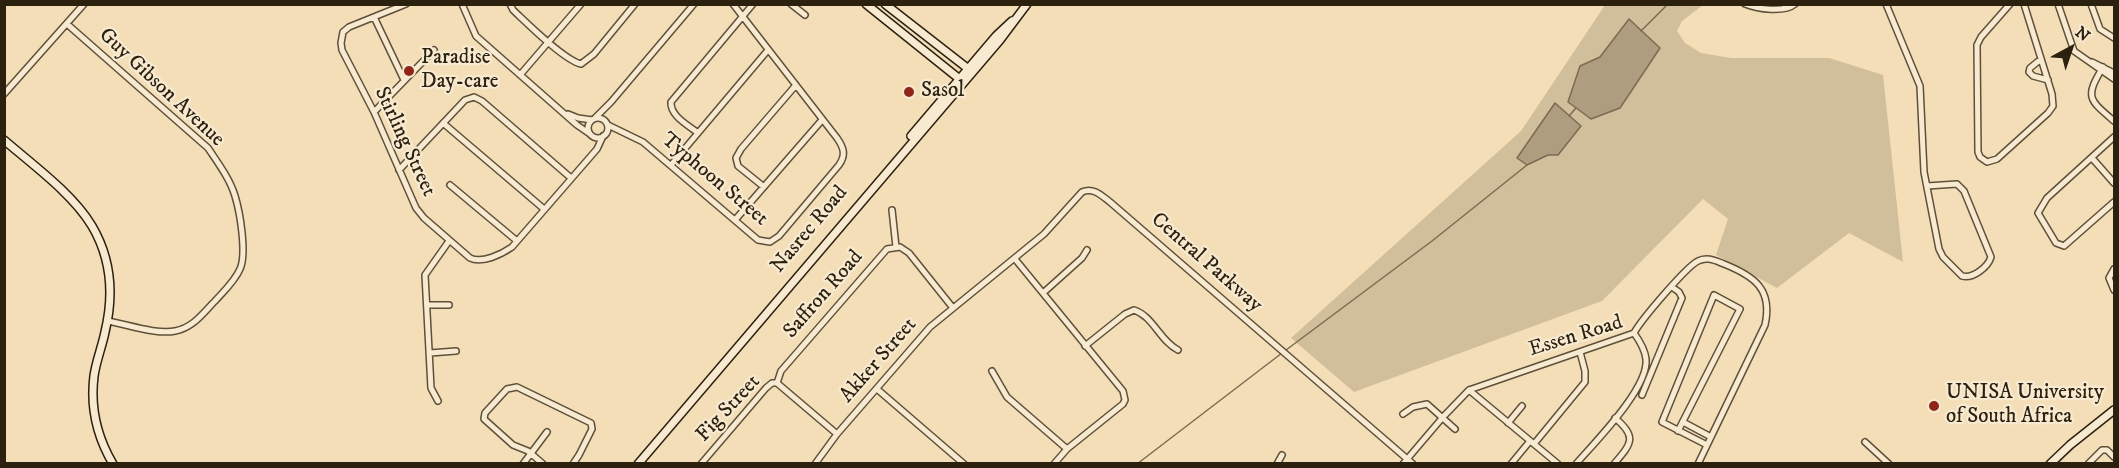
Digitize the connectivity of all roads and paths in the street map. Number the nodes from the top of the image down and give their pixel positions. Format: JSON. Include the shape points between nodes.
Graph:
{"nodes":[{"id":1,"x":84,"y":4,"type":"edge"},
{"id":2,"x":406,"y":4,"type":"edge"},
{"id":3,"x":462,"y":4,"type":"edge"},
{"id":4,"x":510,"y":4,"type":"edge"},
{"id":5,"x":581,"y":4,"type":"edge"},
{"id":6,"x":635,"y":4,"type":"edge"},
{"id":7,"x":694,"y":4,"type":"edge"},
{"id":8,"x":733,"y":4,"type":"edge"},
{"id":9,"x":753,"y":4,"type":"edge"},
{"id":10,"x":791,"y":4,"type":"edge"},
{"id":11,"x":866,"y":4,"type":"edge"},
{"id":12,"x":885,"y":4,"type":"edge"},
{"id":13,"x":1027,"y":4,"type":"edge"},
{"id":14,"x":1745,"y":4,"type":"edge"},
{"id":15,"x":1795,"y":4,"type":"edge"},
{"id":16,"x":1886,"y":4,"type":"edge"},
{"id":17,"x":2010,"y":4,"type":"edge"},
{"id":18,"x":2024,"y":4,"type":"edge"},
{"id":19,"x":2058,"y":4,"type":"edge"},
{"id":20,"x":2091,"y":4,"type":"edge"},
{"id":21,"x":805,"y":15,"type":"dead end"},
{"id":22,"x":743,"y":16,"type":"junction"},
{"id":23,"x":374,"y":17,"type":"junction"},
{"id":24,"x":67,"y":24,"type":"junction"},
{"id":25,"x":2115,"y":29,"type":"edge"},
{"id":26,"x":2112,"y":37,"type":"edge"},
{"id":27,"x":549,"y":42,"type":"junction"},
{"id":28,"x":434,"y":50,"type":"dead end"},
{"id":29,"x":768,"y":50,"type":"junction"},
{"id":30,"x":2041,"y":59,"type":"junction"},
{"id":31,"x":2102,"y":69,"type":"junction"},
{"id":32,"x":970,"y":70,"type":"junction"},
{"id":33,"x":2115,"y":73,"type":"edge"},
{"id":34,"x":520,"y":75,"type":"junction"},
{"id":35,"x":2115,"y":79,"type":"edge"},
{"id":36,"x":404,"y":80,"type":"junction"},
{"id":37,"x":961,"y":80,"type":"junction"},
{"id":38,"x":2048,"y":80,"type":"junction"},
{"id":39,"x":796,"y":85,"type":"junction"},
{"id":40,"x":4,"y":94,"type":"edge"},
{"id":41,"x":611,"y":102,"type":"junction"},
{"id":42,"x":374,"y":112,"type":"junction"},
{"id":43,"x":564,"y":112,"type":"junction"},
{"id":44,"x":593,"y":119,"type":"junction"},
{"id":45,"x":822,"y":120,"type":"junction"},
{"id":46,"x":2115,"y":122,"type":"edge"},
{"id":47,"x":444,"y":123,"type":"junction"},
{"id":48,"x":607,"y":123,"type":"junction"},
{"id":49,"x":624,"y":132,"type":"junction"},
{"id":50,"x":698,"y":133,"type":"junction"},
{"id":51,"x":591,"y":135,"type":"junction"},
{"id":52,"x":605,"y":135,"type":"junction"},
{"id":53,"x":2115,"y":137,"type":"edge"},
{"id":54,"x":4,"y":140,"type":"edge"},
{"id":55,"x":592,"y":155,"type":"junction"},
{"id":56,"x":2092,"y":158,"type":"junction"},
{"id":57,"x":671,"y":165,"type":"junction"},
{"id":58,"x":399,"y":170,"type":"junction"},
{"id":59,"x":572,"y":178,"type":"junction"},
{"id":60,"x":2115,"y":183,"type":"edge"},
{"id":61,"x":450,"y":185,"type":"dead end"},
{"id":62,"x":1927,"y":186,"type":"junction"},
{"id":63,"x":764,"y":187,"type":"junction"},
{"id":64,"x":2115,"y":202,"type":"edge"},
{"id":65,"x":544,"y":209,"type":"junction"},
{"id":66,"x":892,"y":210,"type":"dead end"},
{"id":67,"x":735,"y":220,"type":"junction"},
{"id":68,"x":449,"y":241,"type":"junction"},
{"id":69,"x":517,"y":242,"type":"junction"},
{"id":70,"x":896,"y":247,"type":"junction"},
{"id":71,"x":1087,"y":250,"type":"dead end"},
{"id":72,"x":1015,"y":259,"type":"junction"},
{"id":73,"x":2115,"y":269,"type":"edge"},
{"id":74,"x":1672,"y":287,"type":"junction"},
{"id":75,"x":977,"y":290,"type":"joint"},
{"id":76,"x":2115,"y":290,"type":"edge"},
{"id":77,"x":1043,"y":293,"type":"junction"},
{"id":78,"x":427,"y":305,"type":"junction"},
{"id":79,"x":448,"y":305,"type":"dead end"},
{"id":80,"x":953,"y":308,"type":"junction"},
{"id":81,"x":107,"y":321,"type":"junction"},
{"id":82,"x":1634,"y":333,"type":"junction"},
{"id":83,"x":1085,"y":346,"type":"junction"},
{"id":84,"x":1178,"y":350,"type":"dead end"},
{"id":85,"x":456,"y":351,"type":"dead end"},
{"id":86,"x":430,"y":352,"type":"junction"},
{"id":87,"x":1580,"y":352,"type":"junction"},
{"id":88,"x":992,"y":371,"type":"dead end"},
{"id":89,"x":777,"y":383,"type":"junction"},
{"id":90,"x":877,"y":389,"type":"junction"},
{"id":91,"x":1469,"y":390,"type":"junction"},
{"id":92,"x":1642,"y":395,"type":"dead end"},
{"id":93,"x":438,"y":401,"type":"dead end"},
{"id":94,"x":1522,"y":406,"type":"dead end"},
{"id":95,"x":2115,"y":410,"type":"edge"},
{"id":96,"x":1403,"y":414,"type":"dead end"},
{"id":97,"x":1443,"y":417,"type":"junction"},
{"id":98,"x":1615,"y":418,"type":"junction"},
{"id":99,"x":1683,"y":422,"type":"junction"},
{"id":100,"x":1509,"y":423,"type":"junction"},
{"id":101,"x":1455,"y":429,"type":"dead end"},
{"id":102,"x":1678,"y":431,"type":"junction"},
{"id":103,"x":547,"y":432,"type":"dead end"},
{"id":104,"x":837,"y":434,"type":"junction"},
{"id":105,"x":1711,"y":437,"type":"junction"},
{"id":106,"x":1532,"y":442,"type":"junction"},
{"id":107,"x":1865,"y":442,"type":"dead end"},
{"id":108,"x":1707,"y":445,"type":"junction"},
{"id":109,"x":1067,"y":449,"type":"junction"},
{"id":110,"x":531,"y":454,"type":"junction"},
{"id":111,"x":1282,"y":455,"type":"dead end"},
{"id":112,"x":2115,"y":458,"type":"edge"},
{"id":113,"x":1405,"y":461,"type":"edge"},
{"id":114,"x":113,"y":464,"type":"edge"},
{"id":115,"x":523,"y":464,"type":"edge"},
{"id":116,"x":543,"y":464,"type":"edge"},
{"id":117,"x":573,"y":464,"type":"edge"},
{"id":118,"x":632,"y":464,"type":"edge"},
{"id":119,"x":638,"y":464,"type":"edge"},
{"id":120,"x":701,"y":464,"type":"edge"},
{"id":121,"x":815,"y":464,"type":"edge"},
{"id":122,"x":964,"y":464,"type":"edge"},
{"id":123,"x":1054,"y":464,"type":"edge"},
{"id":124,"x":1277,"y":464,"type":"edge"},
{"id":125,"x":1413,"y":464,"type":"edge"},
{"id":126,"x":1511,"y":464,"type":"edge"},
{"id":127,"x":1558,"y":464,"type":"edge"},
{"id":128,"x":1576,"y":464,"type":"edge"},
{"id":129,"x":1614,"y":464,"type":"edge"},
{"id":130,"x":1698,"y":464,"type":"edge"},
{"id":131,"x":1889,"y":464,"type":"edge"},
{"id":132,"x":2050,"y":464,"type":"edge"},
{"id":133,"x":2088,"y":464,"type":"edge"}],
"edges":[{"from":1,"to":24,"type":"street"},
{"from":2,"to":23,"type":"street","name":"Stirling Street"},
{"from":3,"to":34,"type":"street","via":[[474,34]]},
{"from":4,"to":27,"type":"street"},
{"from":5,"to":27,"type":"street"},
{"from":6,"to":27,"type":"street","via":[[581,64]]},
{"from":7,"to":41,"type":"street"},
{"from":8,"to":22,"type":"street","name":"Typhoon Street"},
{"from":9,"to":22,"type":"street"},
{"from":10,"to":21,"type":"street"},
{"from":11,"to":37,"type":"main road"},
{"from":12,"to":32,"type":"main road"},
{"from":13,"to":32,"type":"main road","name":"Nasrec Road","via":[[1004,26]]},
{"from":14,"to":15,"type":"street","via":[[1784,9]]},
{"from":16,"to":62,"type":"street","via":[[1920,86]]},
{"from":17,"to":38,"type":"street","via":[[1977,45],[1980,158],[1987,162],[1997,159],[2051,111],[2054,102]]},
{"from":18,"to":30,"type":"street"},
{"from":19,"to":31,"type":"street","via":[[2072,48]]},
{"from":20,"to":26,"type":"street","via":[[2098,27]]},
{"from":22,"to":29,"type":"street","name":"Typhoon Street"},
{"from":22,"to":50,"type":"street","via":[[671,102],[674,113]]},
{"from":23,"to":36,"type":"street"},
{"from":23,"to":42,"type":"street","name":"Stirling Street","via":[[349,27],[340,43]]},
{"from":24,"to":40,"type":"street"},
{"from":24,"to":81,"type":"street","name":"Guy Gibson Avenue","via":[[208,148],[235,196],[242,240],[241,268],[233,281],[188,326],[169,332]]},
{"from":25,"to":26,"type":"street"},
{"from":27,"to":34,"type":"street"},
{"from":28,"to":36,"type":"street"},
{"from":29,"to":39,"type":"street","name":"Typhoon Street"},
{"from":29,"to":50,"type":"street"},
{"from":30,"to":38,"type":"street"},
{"from":30,"to":38,"type":"street","via":[[2029,72]]},
{"from":31,"to":33,"type":"street"},
{"from":31,"to":35,"type":"street"},
{"from":31,"to":46,"type":"street","via":[[2091,95]]},
{"from":32,"to":37,"type":"main road","name":"Nasrec Road"},
{"from":34,"to":43,"type":"street"},
{"from":36,"to":42,"type":"street"},
{"from":37,"to":118,"type":"main road","name":"Nasrec Road"},
{"from":37,"to":119,"type":"main road","name":"Nasrec Road"},
{"from":39,"to":45,"type":"street","name":"Typhoon Street"},
{"from":39,"to":63,"type":"street","via":[[736,158],[738,166]]},
{"from":41,"to":44,"type":"street"},
{"from":41,"to":48,"type":"street"},
{"from":42,"to":58,"type":"street","name":"Stirling Street"},
{"from":43,"to":44,"type":"street","via":[[575,118]]},
{"from":43,"to":51,"type":"street"},
{"from":44,"to":48,"type":"street","via":[[601,118]]},
{"from":44,"to":51,"type":"street","via":[[588,127]]},
{"from":45,"to":63,"type":"street"},
{"from":45,"to":67,"type":"street","name":"Typhoon Street","via":[[842,146],[843,158],[783,232],[773,241],[764,242]]},
{"from":47,"to":58,"type":"street"},
{"from":47,"to":59,"type":"street","via":[[468,99],[479,99]]},
{"from":47,"to":65,"type":"street"},
{"from":48,"to":49,"type":"street","name":"Typhoon Street"},
{"from":48,"to":52,"type":"street"},
{"from":49,"to":52,"type":"street"},
{"from":49,"to":57,"type":"street","name":"Typhoon Street","via":[[644,142]]},
{"from":50,"to":57,"type":"street"},
{"from":51,"to":52,"type":"street"},
{"from":51,"to":55,"type":"street"},
{"from":52,"to":55,"type":"street","name":"Stirling Street"},
{"from":53,"to":56,"type":"street"},
{"from":54,"to":81,"type":"main road","via":[[75,203],[92,226],[109,270],[111,308]]},
{"from":55,"to":59,"type":"street","name":"Stirling Street"},
{"from":56,"to":60,"type":"street"},
{"from":56,"to":64,"type":"street","via":[[2044,201],[2040,217],[2056,243],[2064,246]]},
{"from":57,"to":67,"type":"street","name":"Typhoon Street"},
{"from":58,"to":68,"type":"street","name":"Stirling Street","via":[[421,215]]},
{"from":59,"to":65,"type":"street","name":"Stirling Street"},
{"from":61,"to":69,"type":"street"},
{"from":62,"to":62,"type":"street","via":[[1957,184],[1964,191],[1991,257],[1985,267],[1970,276],[1962,276],[1940,252]]},
{"from":63,"to":67,"type":"street"},
{"from":65,"to":69,"type":"street","name":"Stirling Street"},
{"from":66,"to":70,"type":"street"},
{"from":68,"to":69,"type":"street","name":"Stirling Street","via":[[476,261],[506,251]]},
{"from":68,"to":78,"type":"street","via":[[426,273]]},
{"from":70,"to":80,"type":"street","name":"Saffron Road","via":[[909,252]]},
{"from":70,"to":89,"type":"street","name":"Saffron Road","via":[[884,250],[781,371]]},
{"from":71,"to":77,"type":"street"},
{"from":72,"to":75,"type":"street","name":"Central Parkway"},
{"from":72,"to":77,"type":"street"},
{"from":72,"to":113,"type":"street","name":"Central Parkway","via":[[1053,226],[1082,192],[1095,191]]},
{"from":73,"to":76,"type":"street","via":[[2109,278]]},
{"from":74,"to":82,"type":"street"},
{"from":74,"to":92,"type":"street","via":[[1682,298]]},
{"from":74,"to":105,"type":"street","via":[[1692,265],[1711,259],[1751,277],[1761,287],[1767,302],[1765,325]]},
{"from":75,"to":80,"type":"street","name":"Akker Street"},
{"from":77,"to":83,"type":"street"},
{"from":78,"to":79,"type":"street"},
{"from":78,"to":86,"type":"street"},
{"from":80,"to":90,"type":"street","name":"Akker Street","via":[[930,327]]},
{"from":81,"to":114,"type":"main road","via":[[93,398],[96,426]]},
{"from":82,"to":87,"type":"street","name":"Essen Road"},
{"from":82,"to":98,"type":"street","name":"Essen Road","via":[[1646,362],[1633,396]]},
{"from":83,"to":84,"type":"street","via":[[1134,310],[1168,345]]},
{"from":83,"to":109,"type":"street","via":[[1123,391],[1125,403]]},
{"from":85,"to":86,"type":"street"},
{"from":86,"to":93,"type":"street","via":[[431,388]]},
{"from":87,"to":91,"type":"street","name":"Essen Road"},
{"from":87,"to":106,"type":"street","via":[[1585,382]]},
{"from":88,"to":109,"type":"street","via":[[1013,403]]},
{"from":89,"to":104,"type":"street","name":"Fig Street"},
{"from":89,"to":120,"type":"street","name":"Fig Street","via":[[766,388]]},
{"from":90,"to":104,"type":"street","name":"Akker Street"},
{"from":90,"to":122,"type":"street"},
{"from":91,"to":97,"type":"street","name":"Essen Road"},
{"from":91,"to":100,"type":"street"},
{"from":94,"to":100,"type":"street"},
{"from":95,"to":132,"type":"main road"},
{"from":96,"to":97,"type":"street","via":[[1424,404]]},
{"from":97,"to":101,"type":"street"},
{"from":97,"to":113,"type":"street","name":"Essen Road"},
{"from":98,"to":128,"type":"street","name":"Essen Road"},
{"from":98,"to":129,"type":"street","via":[[1627,428],[1630,439]]},
{"from":99,"to":102,"type":"street"},
{"from":99,"to":102,"type":"street","via":[[1740,309],[1714,295],[1662,422]]},
{"from":99,"to":105,"type":"street"},
{"from":100,"to":106,"type":"street"},
{"from":102,"to":108,"type":"street"},
{"from":103,"to":110,"type":"street"},
{"from":104,"to":121,"type":"street","name":"Akker Street"},
{"from":105,"to":108,"type":"street"},
{"from":106,"to":126,"type":"street"},
{"from":106,"to":127,"type":"street"},
{"from":107,"to":131,"type":"street"},
{"from":108,"to":130,"type":"street"},
{"from":109,"to":123,"type":"street"},
{"from":110,"to":115,"type":"street"},
{"from":110,"to":116,"type":"street"},
{"from":110,"to":117,"type":"street","via":[[513,445],[483,418],[514,386],[591,423],[592,429]]},
{"from":111,"to":124,"type":"street"},
{"from":112,"to":133,"type":"street","via":[[2102,450]]},
{"from":113,"to":125,"type":"street","name":"Central Parkway"}]}
